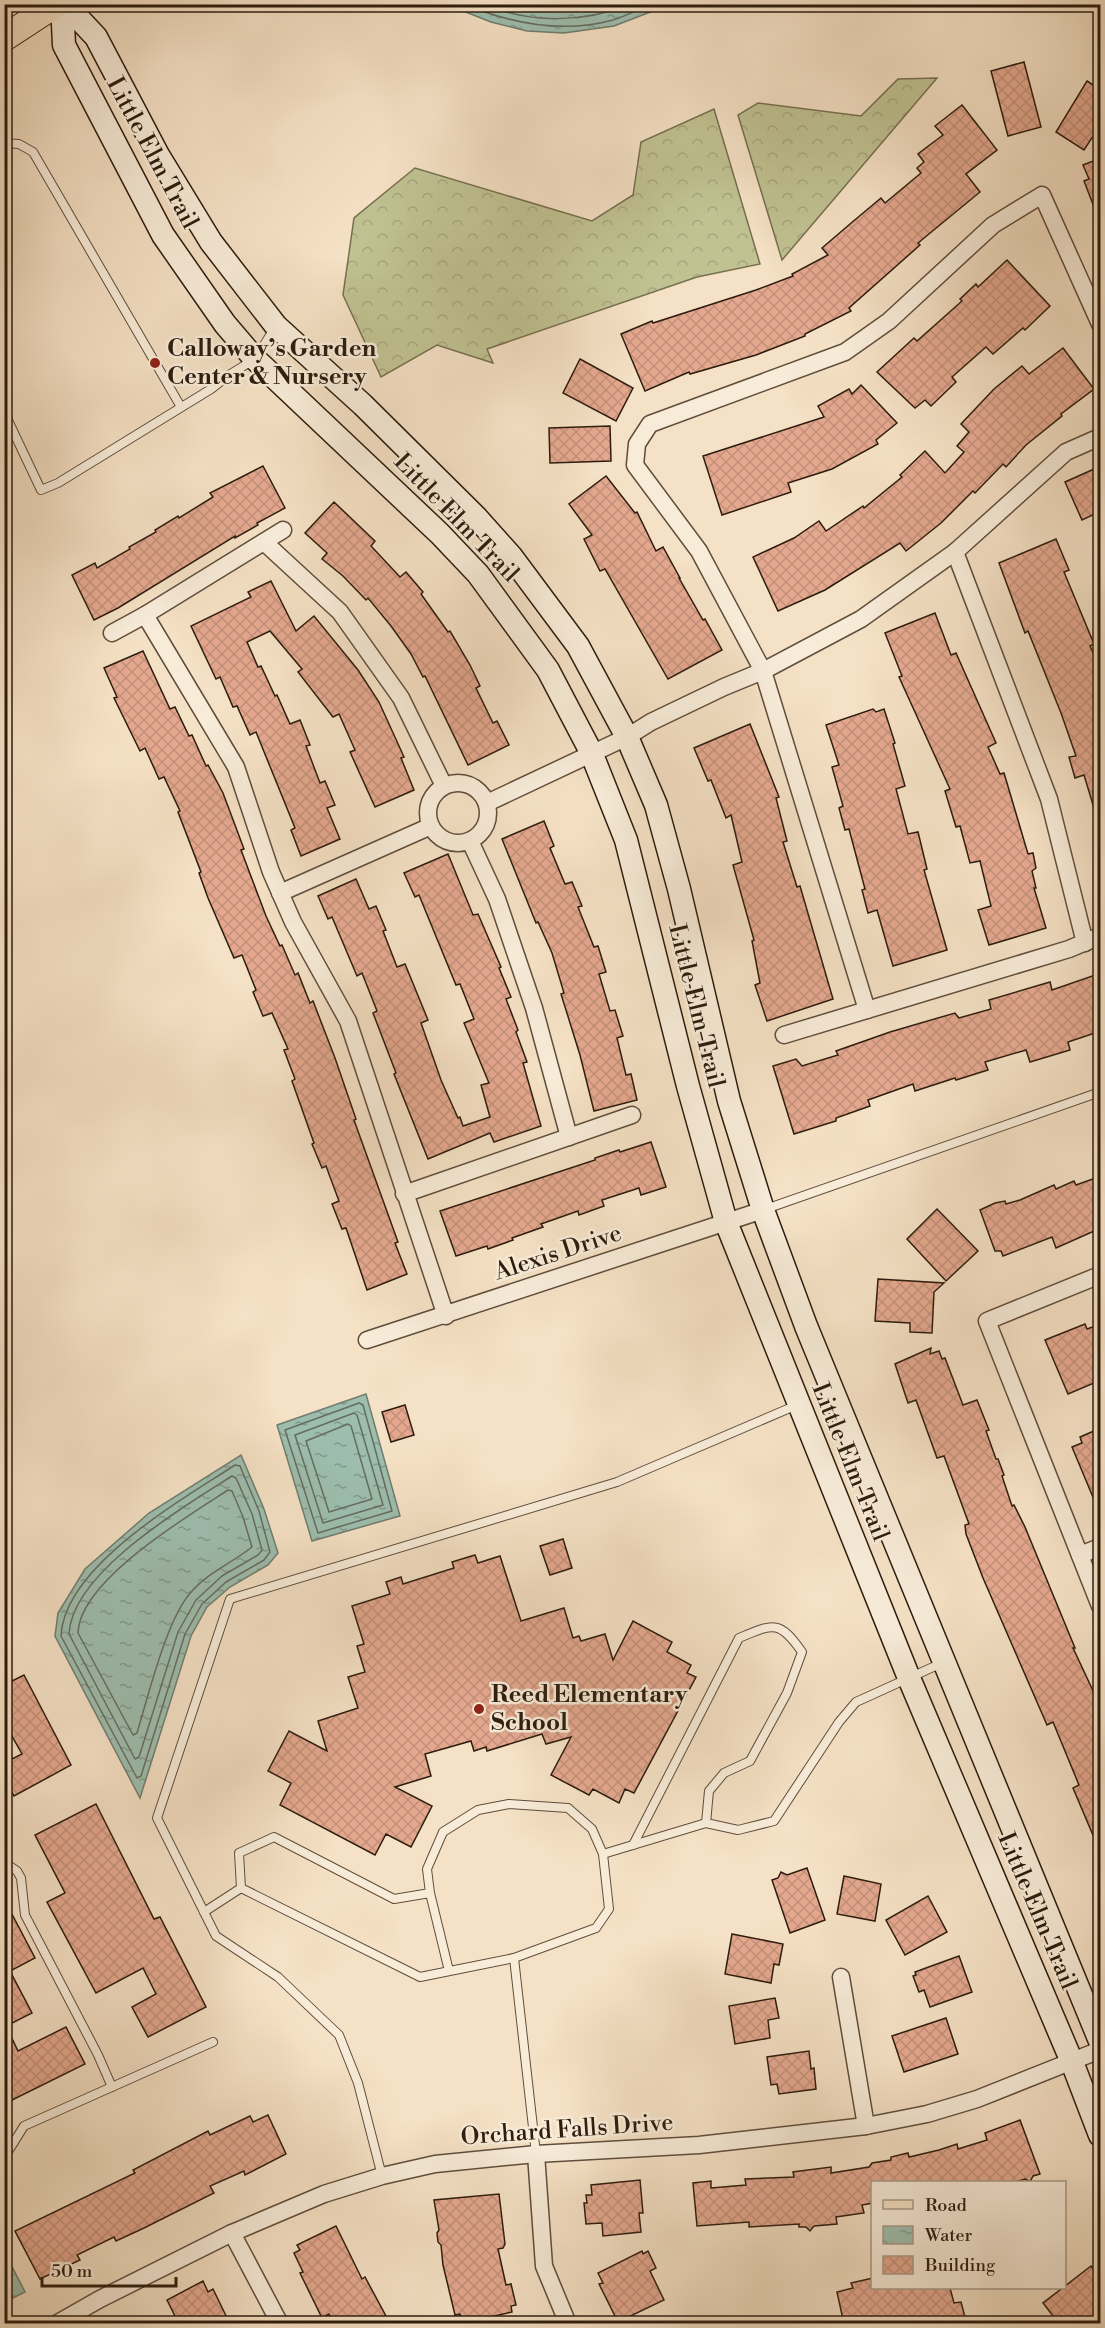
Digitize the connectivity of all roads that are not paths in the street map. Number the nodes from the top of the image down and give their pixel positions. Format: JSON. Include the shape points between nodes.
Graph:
{"nodes":[{"id":1,"x":56,"y":4,"type":"edge"},
{"id":2,"x":63,"y":4,"type":"edge"},
{"id":3,"x":4,"y":38,"type":"edge"},
{"id":4,"x":4,"y":143,"type":"edge"},
{"id":5,"x":1101,"y":324,"type":"edge"},
{"id":6,"x":276,"y":326,"type":"junction"},
{"id":7,"x":255,"y":359,"type":"junction"},
{"id":8,"x":181,"y":407,"type":"junction"},
{"id":9,"x":4,"y":412,"type":"edge"},
{"id":10,"x":1101,"y":436,"type":"edge"},
{"id":11,"x":283,"y":530,"type":"dead end"},
{"id":12,"x":264,"y":542,"type":"junction"},
{"id":13,"x":955,"y":552,"type":"junction"},
{"id":14,"x":145,"y":615,"type":"junction"},
{"id":15,"x":111,"y":633,"type":"dead end"},
{"id":16,"x":763,"y":671,"type":"junction"},
{"id":17,"x":627,"y":737,"type":"junction"},
{"id":18,"x":591,"y":752,"type":"junction"},
{"id":19,"x":444,"y":786,"type":"junction"},
{"id":20,"x":487,"y":802,"type":"junction"},
{"id":21,"x":431,"y":826,"type":"junction"},
{"id":22,"x":470,"y":841,"type":"junction"},
{"id":23,"x":280,"y":893,"type":"junction"},
{"id":24,"x":1101,"y":936,"type":"edge"},
{"id":25,"x":1085,"y":943,"type":"junction"},
{"id":26,"x":867,"y":1010,"type":"junction"},
{"id":27,"x":784,"y":1035,"type":"dead end"},
{"id":28,"x":1101,"y":1092,"type":"edge"},
{"id":29,"x":632,"y":1115,"type":"dead end"},
{"id":30,"x":568,"y":1137,"type":"junction"},
{"id":31,"x":404,"y":1194,"type":"junction"},
{"id":32,"x":762,"y":1210,"type":"junction"},
{"id":33,"x":726,"y":1222,"type":"junction"},
{"id":34,"x":1101,"y":1275,"type":"edge"},
{"id":35,"x":446,"y":1316,"type":"junction"},
{"id":36,"x":367,"y":1340,"type":"dead end"},
{"id":37,"x":798,"y":1405,"type":"junction"},
{"id":38,"x":1101,"y":1547,"type":"edge"},
{"id":39,"x":1080,"y":1555,"type":"junction"},
{"id":40,"x":1101,"y":1606,"type":"edge"},
{"id":41,"x":945,"y":1662,"type":"junction"},
{"id":42,"x":909,"y":1678,"type":"junction"},
{"id":43,"x":706,"y":1823,"type":"junction"},
{"id":44,"x":633,"y":1845,"type":"junction"},
{"id":45,"x":603,"y":1854,"type":"junction"},
{"id":46,"x":4,"y":1862,"type":"edge"},
{"id":47,"x":241,"y":1888,"type":"junction"},
{"id":48,"x":430,"y":1893,"type":"junction"},
{"id":49,"x":204,"y":1912,"type":"junction"},
{"id":50,"x":514,"y":1958,"type":"junction"},
{"id":51,"x":449,"y":1971,"type":"junction"},
{"id":52,"x":841,"y":1977,"type":"dead end"},
{"id":53,"x":1101,"y":2041,"type":"edge"},
{"id":54,"x":213,"y":2042,"type":"dead end"},
{"id":55,"x":1101,"y":2049,"type":"edge"},
{"id":56,"x":1072,"y":2062,"type":"junction"},
{"id":57,"x":112,"y":2087,"type":"junction"},
{"id":58,"x":866,"y":2126,"type":"junction"},
{"id":59,"x":1101,"y":2135,"type":"edge"},
{"id":60,"x":536,"y":2154,"type":"junction"},
{"id":61,"x":4,"y":2157,"type":"edge"},
{"id":62,"x":382,"y":2176,"type":"junction"},
{"id":63,"x":232,"y":2233,"type":"junction"},
{"id":64,"x":56,"y":2324,"type":"edge"},
{"id":65,"x":279,"y":2324,"type":"edge"},
{"id":66,"x":568,"y":2324,"type":"edge"}],
"edges":[{"from":1,"to":3,"type":"main road"},
{"from":2,"to":6,"type":"street","name":"Little Elm Trail","via":[[96,37],[181,194],[211,242]]},
{"from":2,"to":7,"type":"street","name":"Little Elm Trail","via":[[64,45],[163,235],[225,324]]},
{"from":4,"to":8,"type":"lane","via":[[19,144],[33,152]]},
{"from":5,"to":16,"type":"street","via":[[1042,195],[993,225],[889,321],[845,351],[650,423],[637,444],[635,465],[699,551]]},
{"from":6,"to":7,"type":"lane"},
{"from":6,"to":17,"type":"street","name":"Little Elm Trail","via":[[363,405],[511,556],[578,646]]},
{"from":7,"to":8,"type":"lane"},
{"from":7,"to":18,"type":"street","name":"Little Elm Trail","via":[[478,574],[548,669]]},
{"from":8,"to":9,"type":"lane","via":[[41,490]]},
{"from":10,"to":13,"type":"street","via":[[1066,452]]},
{"from":11,"to":12,"type":"street"},
{"from":12,"to":14,"type":"street"},
{"from":12,"to":19,"type":"street","via":[[340,612],[401,699]]},
{"from":13,"to":16,"type":"street","via":[[861,620]]},
{"from":13,"to":25,"type":"street","via":[[1049,799]]},
{"from":14,"to":15,"type":"street"},
{"from":14,"to":23,"type":"street","via":[[236,767]]},
{"from":16,"to":17,"type":"street","via":[[651,722]]},
{"from":16,"to":26,"type":"street"},
{"from":17,"to":18,"type":"street"},
{"from":17,"to":32,"type":"street","name":"Little Elm Trail","via":[[656,805],[729,1101]]},
{"from":18,"to":20,"type":"street"},
{"from":18,"to":33,"type":"street","name":"Little Elm Trail","via":[[626,840]]},
{"from":19,"to":20,"type":"street","via":[[464,783],[482,793]]},
{"from":19,"to":21,"type":"street","via":[[428,808]]},
{"from":20,"to":22,"type":"street","via":[[488,821]]},
{"from":21,"to":22,"type":"street","via":[[444,839]]},
{"from":21,"to":23,"type":"street"},
{"from":22,"to":30,"type":"street","via":[[497,899],[534,1008]]},
{"from":23,"to":31,"type":"street","via":[[348,1021]]},
{"from":24,"to":25,"type":"street"},
{"from":25,"to":26,"type":"street"},
{"from":26,"to":27,"type":"street"},
{"from":28,"to":32,"type":"lane"},
{"from":29,"to":30,"type":"street"},
{"from":30,"to":31,"type":"street"},
{"from":31,"to":35,"type":"street"},
{"from":32,"to":33,"type":"street","name":"Alexis Drive"},
{"from":32,"to":41,"type":"street","name":"Little Elm Trail"},
{"from":33,"to":35,"type":"street","name":"Alexis Drive"},
{"from":33,"to":37,"type":"street","name":"Little Elm Trail"},
{"from":34,"to":39,"type":"street","via":[[987,1321]]},
{"from":35,"to":36,"type":"street","name":"Alexis Drive"},
{"from":37,"to":42,"type":"street","name":"Little Elm Trail"},
{"from":37,"to":49,"type":"lane","via":[[617,1482],[230,1599],[157,1818]]},
{"from":38,"to":39,"type":"street"},
{"from":39,"to":40,"type":"street"},
{"from":41,"to":42,"type":"lane"},
{"from":41,"to":53,"type":"street","name":"Little Elm Trail"},
{"from":42,"to":43,"type":"lane","via":[[856,1702],[838,1722],[774,1821],[738,1830]]},
{"from":42,"to":56,"type":"street","name":"Little Elm Trail"},
{"from":43,"to":44,"type":"lane"},
{"from":43,"to":44,"type":"lane","via":[[710,1791],[724,1773],[750,1761],[787,1693],[802,1652],[788,1632],[768,1626],[739,1638]]},
{"from":44,"to":45,"type":"lane"},
{"from":45,"to":48,"type":"lane","via":[[592,1828],[568,1808],[509,1804],[478,1810],[443,1832],[427,1869]]},
{"from":45,"to":50,"type":"lane","via":[[609,1909],[596,1928]]},
{"from":46,"to":57,"type":"lane","via":[[21,1878],[25,1915]]},
{"from":47,"to":48,"type":"lane","via":[[239,1853],[274,1837],[394,1899]]},
{"from":47,"to":49,"type":"lane"},
{"from":47,"to":51,"type":"lane","via":[[420,1977]]},
{"from":48,"to":51,"type":"lane"},
{"from":49,"to":62,"type":"lane","via":[[216,1936],[278,1977],[339,2035],[358,2083]]},
{"from":50,"to":51,"type":"lane"},
{"from":50,"to":60,"type":"lane"},
{"from":52,"to":58,"type":"street"},
{"from":54,"to":57,"type":"lane"},
{"from":55,"to":56,"type":"street","name":"Orchard Falls Drive"},
{"from":56,"to":58,"type":"street","name":"Orchard Falls Drive","via":[[977,2099]]},
{"from":56,"to":59,"type":"street","name":"Little Elm Trail"},
{"from":57,"to":61,"type":"lane","via":[[24,2126]]},
{"from":58,"to":60,"type":"street","name":"Orchard Falls Drive","via":[[699,2145]]},
{"from":60,"to":62,"type":"street","name":"Orchard Falls Drive","via":[[435,2164]]},
{"from":60,"to":66,"type":"street","via":[[544,2266]]},
{"from":62,"to":63,"type":"street","name":"Orchard Falls Drive","via":[[324,2194]]},
{"from":63,"to":64,"type":"street","name":"Orchard Falls Drive"},
{"from":63,"to":65,"type":"street"}]}
